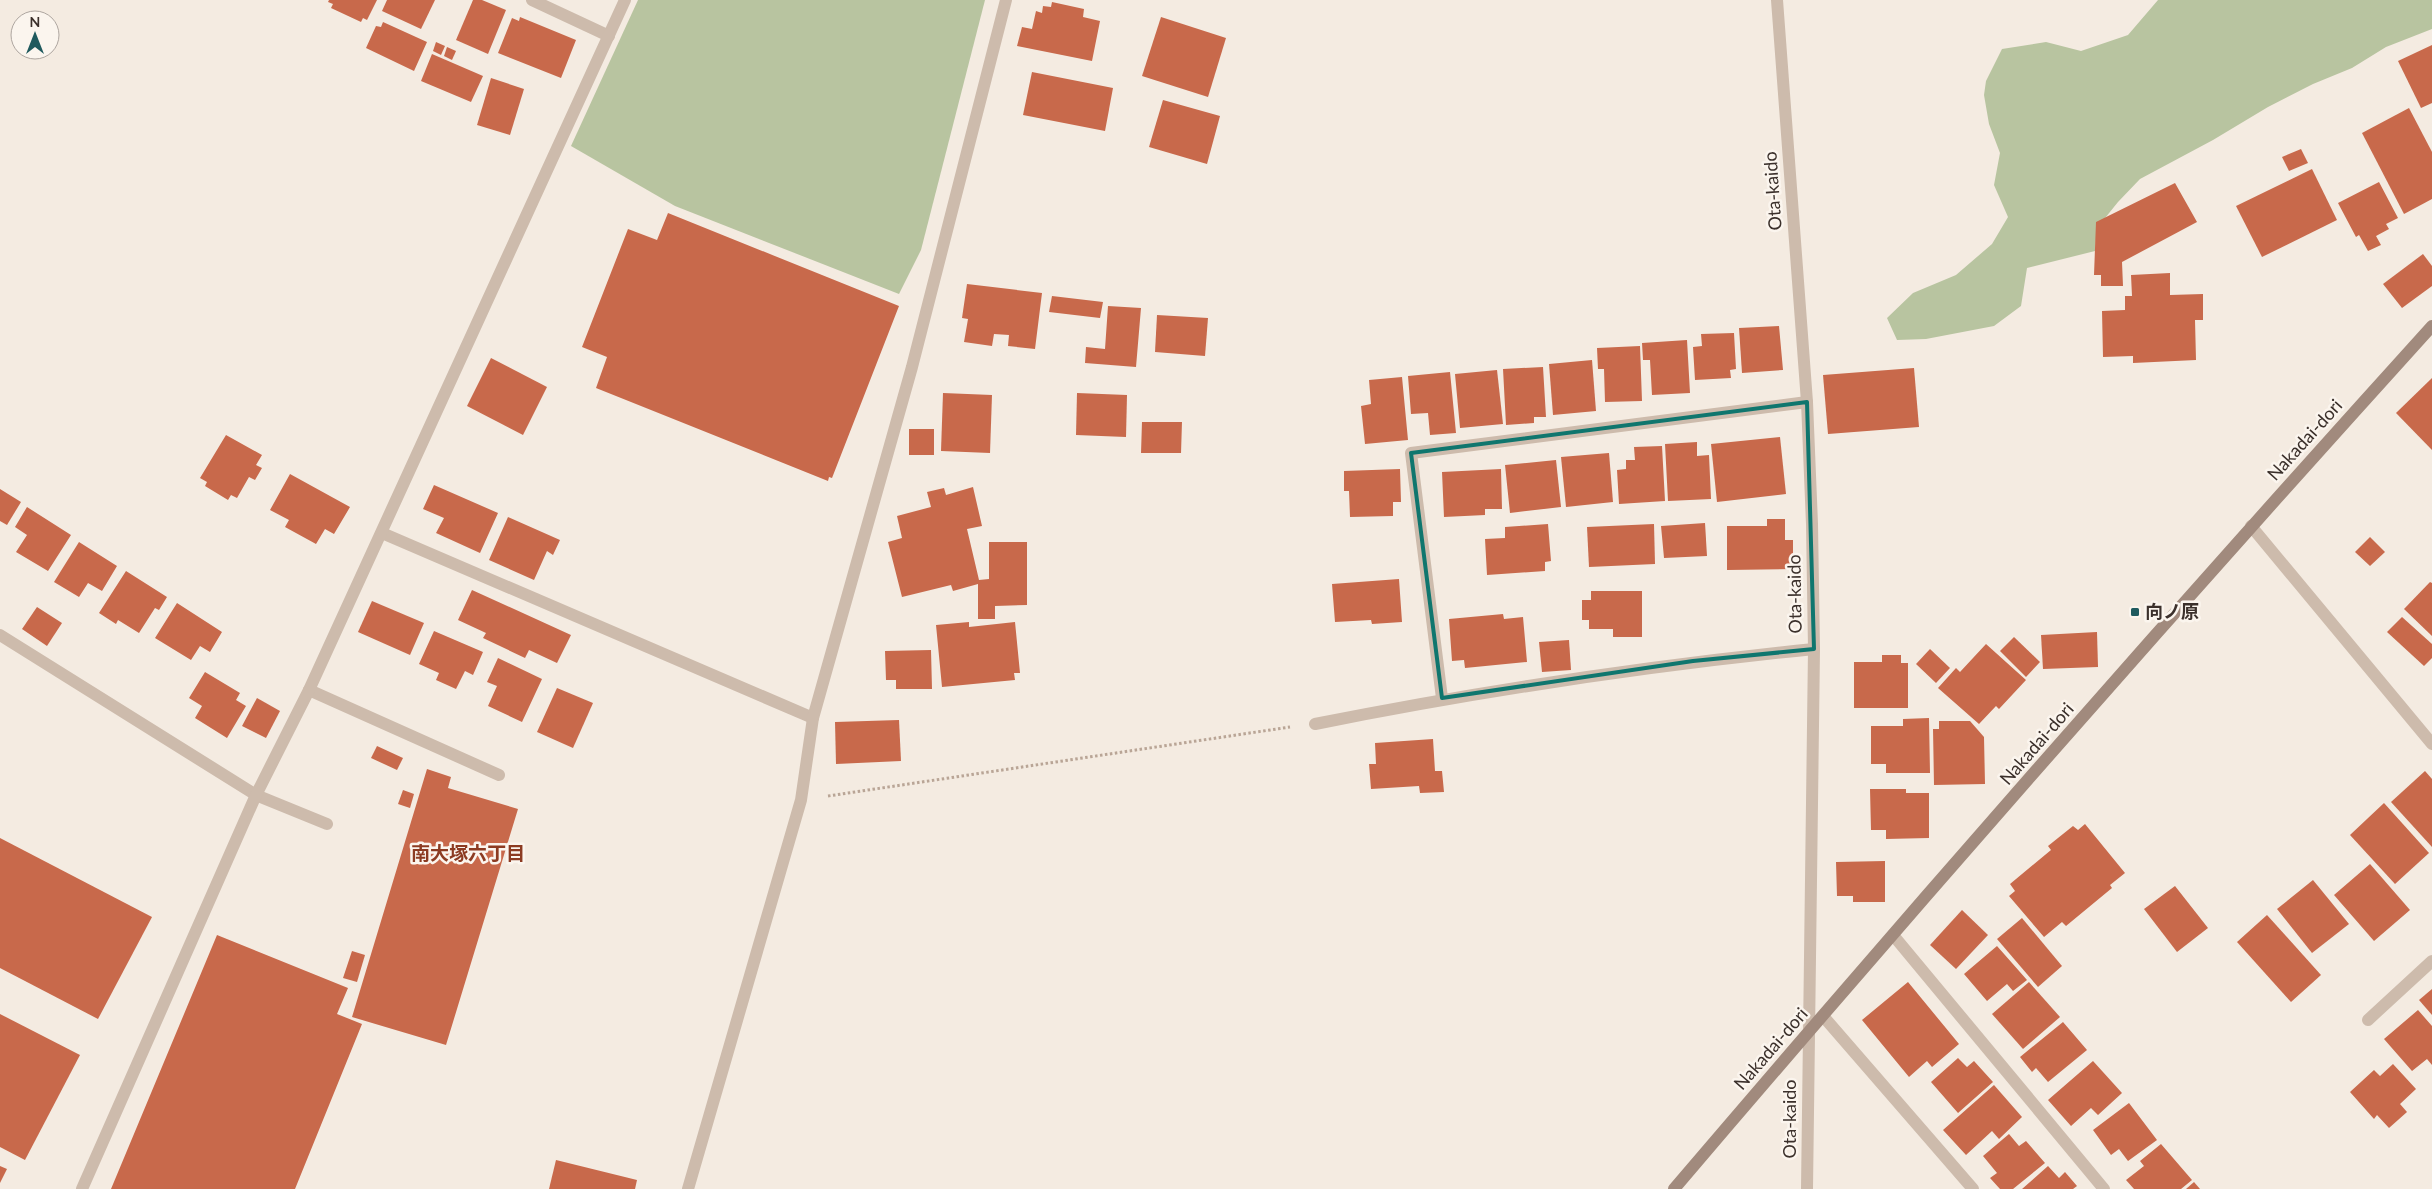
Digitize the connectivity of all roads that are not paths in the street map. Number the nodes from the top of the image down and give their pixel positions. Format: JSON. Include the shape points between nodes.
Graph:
{"nodes":[{"id":1,"x":532,"y":0,"type":"edge"},
{"id":2,"x":625,"y":0,"type":"edge"},
{"id":3,"x":1006,"y":0,"type":"edge"},
{"id":4,"x":1777,"y":0,"type":"edge"},
{"id":5,"x":609,"y":36,"type":"junction"},
{"id":6,"x":2432,"y":326,"type":"edge"},
{"id":7,"x":1807,"y":402,"type":"junction"},
{"id":8,"x":2251,"y":526,"type":"junction"},
{"id":9,"x":382,"y":533,"type":"junction"},
{"id":10,"x":0,"y":635,"type":"edge"},
{"id":11,"x":1814,"y":649,"type":"junction"},
{"id":12,"x":309,"y":690,"type":"junction"},
{"id":13,"x":1442,"y":698,"type":"junction"},
{"id":14,"x":813,"y":718,"type":"junction"},
{"id":15,"x":1315,"y":724,"type":"road end"},
{"id":16,"x":2432,"y":744,"type":"edge"},
{"id":17,"x":499,"y":775,"type":"dead end"},
{"id":18,"x":256,"y":795,"type":"junction"},
{"id":19,"x":328,"y":824,"type":"dead end"},
{"id":20,"x":1893,"y":935,"type":"junction"},
{"id":21,"x":2432,"y":960,"type":"edge"},
{"id":22,"x":1824,"y":1016,"type":"junction"},
{"id":23,"x":2368,"y":1020,"type":"dead end"},
{"id":24,"x":1808,"y":1031,"type":"junction"},
{"id":25,"x":82,"y":1189,"type":"edge"},
{"id":26,"x":688,"y":1189,"type":"edge"},
{"id":27,"x":1674,"y":1189,"type":"edge"},
{"id":28,"x":1807,"y":1189,"type":"edge"},
{"id":29,"x":1973,"y":1189,"type":"edge"},
{"id":30,"x":2104,"y":1189,"type":"edge"}],
"edges":[{"from":1,"to":5,"type":"street"},
{"from":2,"to":5,"type":"street"},
{"from":3,"to":14,"type":"street","via":[[912,367]]},
{"from":4,"to":7,"type":"street","name":"Ota-kaido"},
{"from":5,"to":9,"type":"street"},
{"from":6,"to":8,"type":"street","name":"Nakadai-dori"},
{"from":7,"to":11,"type":"street","name":"Ota-kaido"},
{"from":7,"to":13,"type":"street","via":[[1411,453]]},
{"from":8,"to":16,"type":"street"},
{"from":8,"to":20,"type":"street","name":"Nakadai-dori"},
{"from":9,"to":12,"type":"street"},
{"from":9,"to":14,"type":"street"},
{"from":10,"to":18,"type":"street"},
{"from":11,"to":13,"type":"street","via":[[1693,661]]},
{"from":11,"to":24,"type":"street","name":"Ota-kaido"},
{"from":12,"to":17,"type":"street"},
{"from":12,"to":18,"type":"street"},
{"from":13,"to":15,"type":"street"},
{"from":14,"to":26,"type":"street","via":[[801,800]]},
{"from":18,"to":19,"type":"street"},
{"from":18,"to":25,"type":"street"},
{"from":20,"to":22,"type":"street","name":"Nakadai-dori"},
{"from":20,"to":30,"type":"street"},
{"from":21,"to":23,"type":"street"},
{"from":22,"to":24,"type":"street","name":"Nakadai-dori"},
{"from":22,"to":29,"type":"street"},
{"from":24,"to":27,"type":"street","name":"Nakadai-dori"},
{"from":24,"to":28,"type":"street","name":"Ota-kaido"}]}
